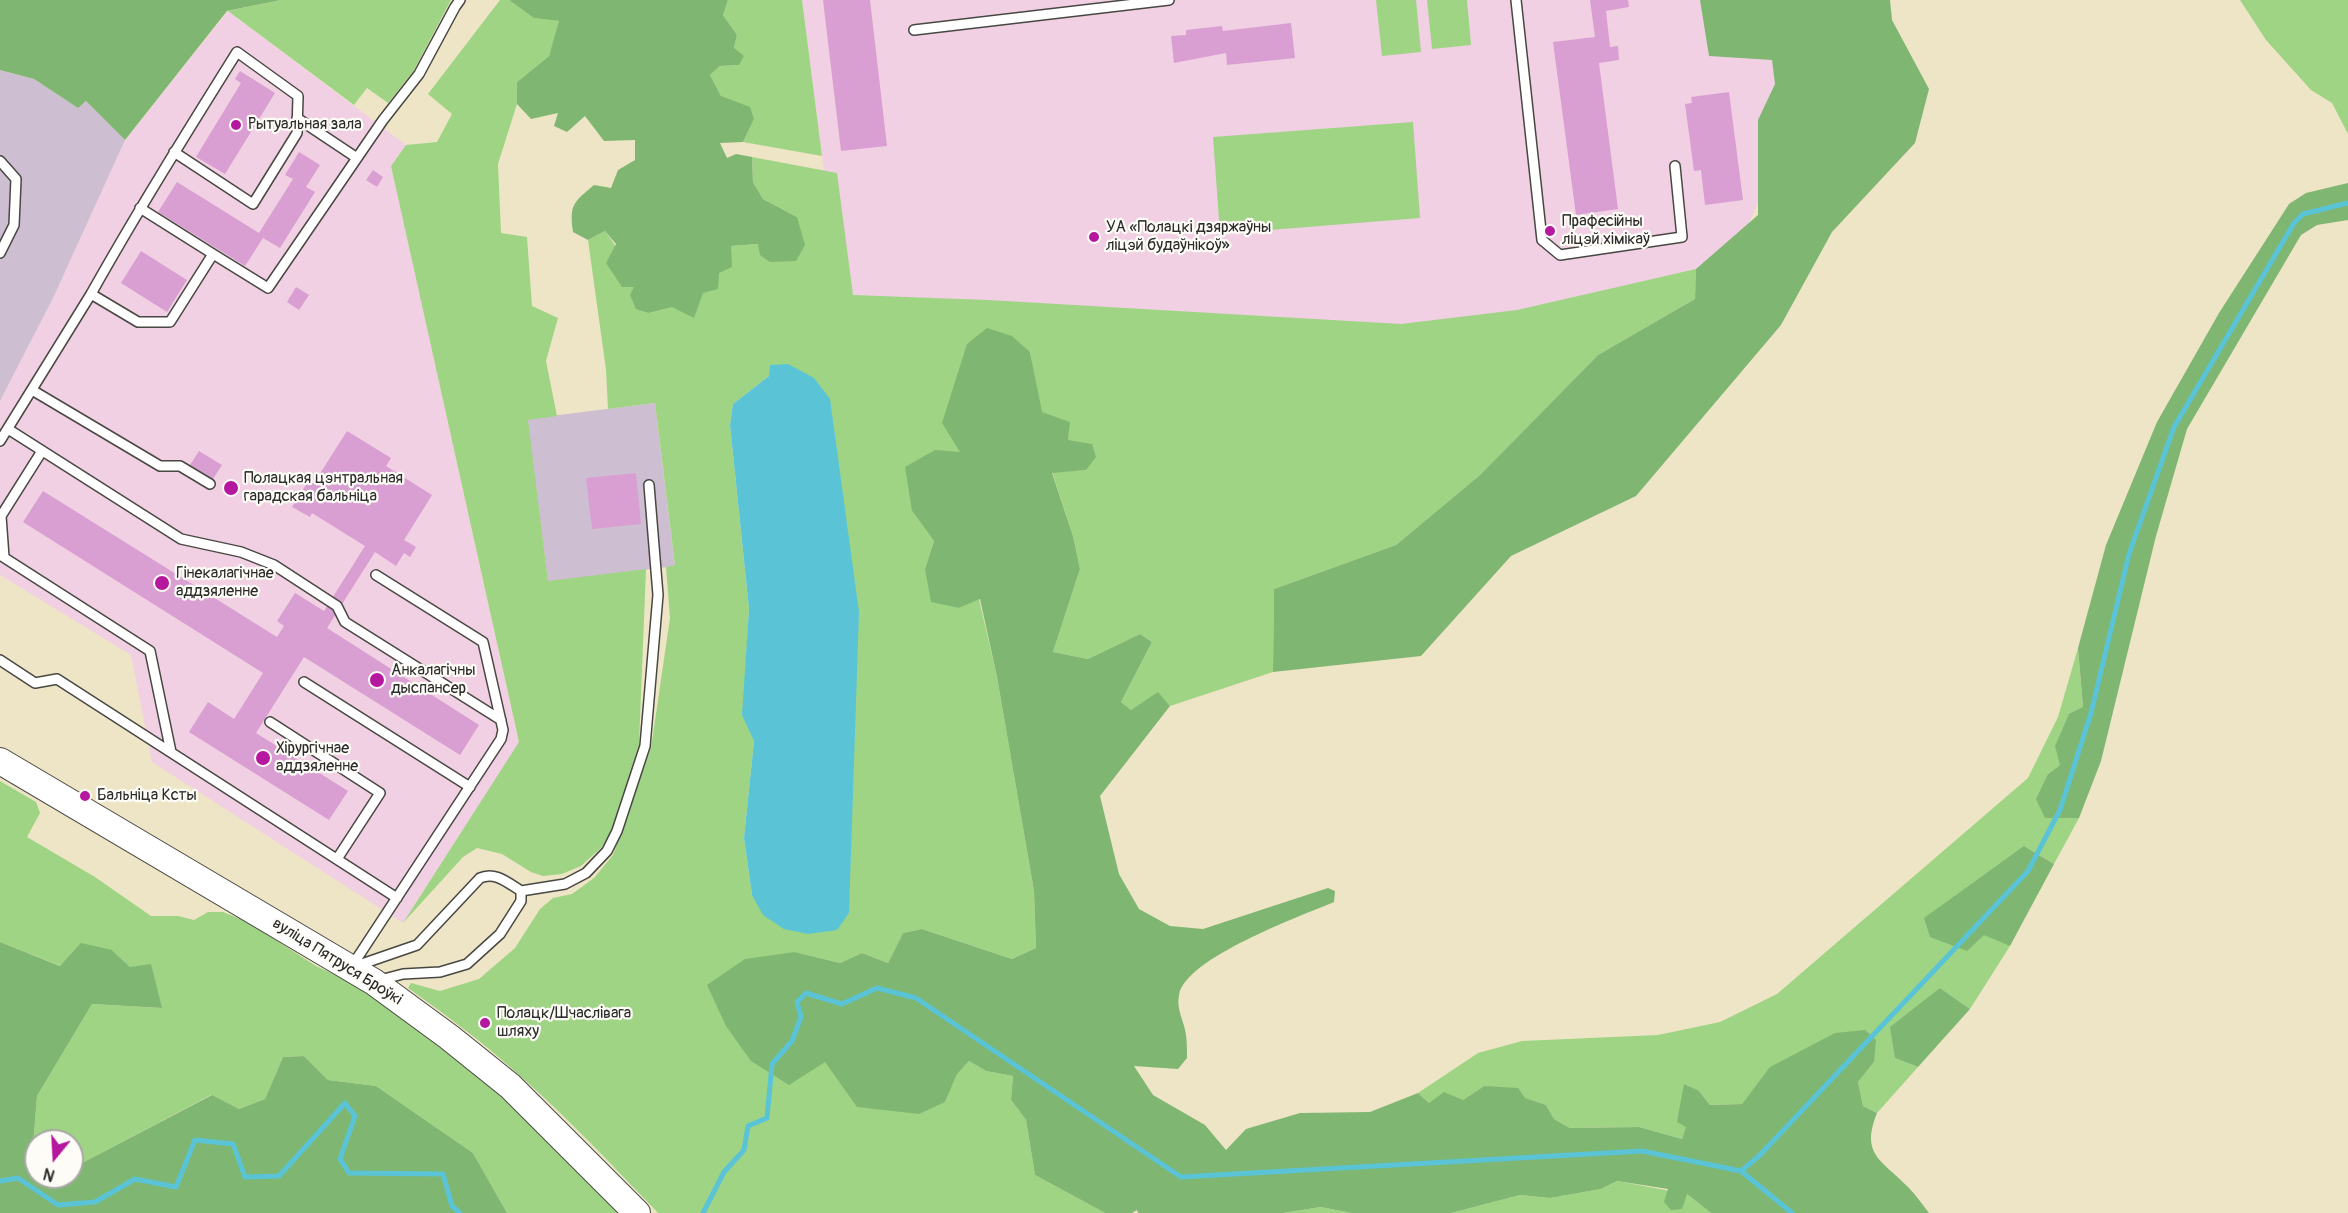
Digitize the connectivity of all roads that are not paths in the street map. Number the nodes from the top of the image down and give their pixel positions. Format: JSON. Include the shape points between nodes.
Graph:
{"nodes":[{"id":1,"x":460,"y":0,"type":"edge"},
{"id":2,"x":1169,"y":0,"type":"edge"},
{"id":3,"x":1516,"y":0,"type":"edge"},
{"id":4,"x":914,"y":30,"type":"dead end"},
{"id":5,"x":297,"y":118,"type":"junction"},
{"id":6,"x":174,"y":152,"type":"junction"},
{"id":7,"x":357,"y":158,"type":"junction"},
{"id":8,"x":0,"y":161,"type":"edge"},
{"id":9,"x":1675,"y":166,"type":"dead end"},
{"id":10,"x":140,"y":207,"type":"junction"},
{"id":11,"x":0,"y":253,"type":"edge"},
{"id":12,"x":213,"y":254,"type":"junction"},
{"id":13,"x":91,"y":294,"type":"junction"},
{"id":14,"x":32,"y":390,"type":"junction"},
{"id":15,"x":8,"y":429,"type":"junction"},
{"id":16,"x":0,"y":441,"type":"edge"},
{"id":17,"x":42,"y":451,"type":"junction"},
{"id":18,"x":210,"y":484,"type":"dead end"},
{"id":19,"x":649,"y":485,"type":"dead end"},
{"id":20,"x":2,"y":556,"type":"edge"},
{"id":21,"x":376,"y":575,"type":"dead end"},
{"id":22,"x":0,"y":660,"type":"edge"},
{"id":23,"x":304,"y":682,"type":"dead end"},
{"id":24,"x":501,"y":720,"type":"junction"},
{"id":25,"x":270,"y":722,"type":"dead end"},
{"id":26,"x":171,"y":752,"type":"junction"},
{"id":27,"x":0,"y":761,"type":"edge"},
{"id":28,"x":470,"y":787,"type":"junction"},
{"id":29,"x":337,"y":859,"type":"junction"},
{"id":30,"x":521,"y":891,"type":"junction"},
{"id":31,"x":397,"y":898,"type":"junction"},
{"id":32,"x":351,"y":968,"type":"junction"},
{"id":33,"x":374,"y":982,"type":"junction"},
{"id":34,"x":637,"y":1213,"type":"edge"}],
"edges":[{"from":1,"to":7,"type":"lane","via":[[419,74]]},
{"from":2,"to":4,"type":"lane"},
{"from":3,"to":9,"type":"lane","via":[[1542,240],[1560,255],[1682,237]]},
{"from":5,"to":6,"type":"lane","via":[[297,133],[253,204]]},
{"from":5,"to":6,"type":"lane","via":[[298,96],[237,52]]},
{"from":5,"to":7,"type":"lane"},
{"from":6,"to":10,"type":"lane"},
{"from":7,"to":12,"type":"lane","via":[[268,288]]},
{"from":8,"to":11,"type":"lane","via":[[16,179],[14,225]]},
{"from":10,"to":12,"type":"lane"},
{"from":10,"to":13,"type":"lane"},
{"from":12,"to":13,"type":"lane","via":[[170,322],[138,322]]},
{"from":13,"to":14,"type":"lane"},
{"from":14,"to":15,"type":"lane"},
{"from":14,"to":18,"type":"lane","via":[[160,466],[180,466]]},
{"from":15,"to":16,"type":"lane"},
{"from":15,"to":17,"type":"lane"},
{"from":17,"to":20,"type":"lane","via":[[1,516]]},
{"from":17,"to":24,"type":"lane","via":[[181,539],[241,552],[274,565],[337,606],[345,622]]},
{"from":19,"to":30,"type":"lane","via":[[658,595],[645,746],[607,850],[586,873],[565,884]]},
{"from":20,"to":26,"type":"lane","via":[[150,651]]},
{"from":21,"to":24,"type":"lane","via":[[483,642]]},
{"from":22,"to":26,"type":"lane","via":[[35,683],[57,679]]},
{"from":23,"to":28,"type":"lane"},
{"from":24,"to":28,"type":"lane","via":[[501,739]]},
{"from":25,"to":29,"type":"lane","via":[[380,793]]},
{"from":26,"to":29,"type":"lane"},
{"from":27,"to":32,"type":"main road","name":"вуліца Пятруся Броўкі"},
{"from":28,"to":31,"type":"lane"},
{"from":29,"to":31,"type":"lane"},
{"from":30,"to":32,"type":"lane","via":[[487,874],[417,945]]},
{"from":30,"to":33,"type":"lane","via":[[521,901],[500,934],[467,964]]},
{"from":31,"to":32,"type":"lane"},
{"from":32,"to":33,"type":"main road","name":"вуліца Пятруся Броўкі"},
{"from":33,"to":34,"type":"main road","name":"вуліца Пятруся Броўкі","via":[[510,1086]]}]}
